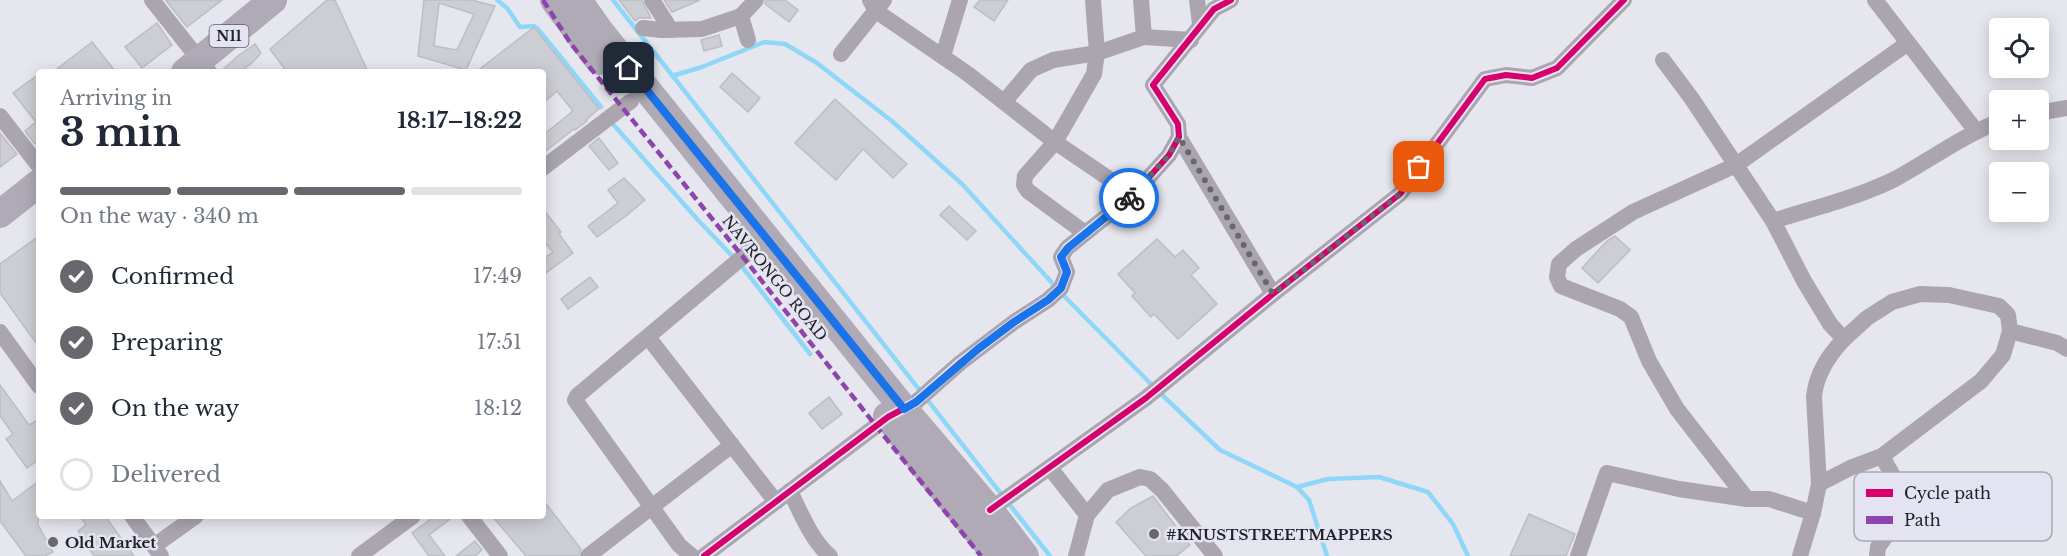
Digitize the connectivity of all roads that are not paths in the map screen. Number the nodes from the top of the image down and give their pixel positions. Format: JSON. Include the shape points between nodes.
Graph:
{"nodes":[{"id":1,"x":152,"y":0,"type":"edge"},
{"id":2,"x":273,"y":0,"type":"edge"},
{"id":3,"x":554,"y":0,"type":"edge"},
{"id":4,"x":578,"y":0,"type":"edge"},
{"id":5,"x":652,"y":0,"type":"edge"},
{"id":6,"x":756,"y":0,"type":"edge"},
{"id":7,"x":960,"y":0,"type":"edge"},
{"id":8,"x":1094,"y":0,"type":"edge"},
{"id":9,"x":1141,"y":0,"type":"edge"},
{"id":10,"x":1197,"y":0,"type":"edge"},
{"id":11,"x":1231,"y":0,"type":"edge"},
{"id":12,"x":1624,"y":0,"type":"edge"},
{"id":13,"x":1875,"y":0,"type":"edge"},
{"id":14,"x":877,"y":4,"type":"edge"},
{"id":15,"x":741,"y":16,"type":"junction"},
{"id":16,"x":1200,"y":24,"type":"junction"},
{"id":17,"x":643,"y":28,"type":"dead end"},
{"id":18,"x":671,"y":30,"type":"junction"},
{"id":19,"x":1144,"y":37,"type":"junction"},
{"id":20,"x":748,"y":40,"type":"dead end"},
{"id":21,"x":1191,"y":40,"type":"junction"},
{"id":22,"x":1908,"y":43,"type":"junction"},
{"id":23,"x":1097,"y":53,"type":"junction"},
{"id":24,"x":841,"y":54,"type":"dead end"},
{"id":25,"x":943,"y":56,"type":"junction"},
{"id":26,"x":1664,"y":60,"type":"dead end"},
{"id":27,"x":197,"y":68,"type":"edge"},
{"id":28,"x":631,"y":101,"type":"junction"},
{"id":29,"x":1004,"y":102,"type":"junction"},
{"id":30,"x":2067,"y":108,"type":"edge"},
{"id":31,"x":2049,"y":111,"type":"edge"},
{"id":32,"x":0,"y":116,"type":"edge"},
{"id":33,"x":1989,"y":126,"type":"edge"},
{"id":34,"x":1976,"y":131,"type":"junction"},
{"id":35,"x":1179,"y":137,"type":"junction"},
{"id":36,"x":1055,"y":142,"type":"junction"},
{"id":37,"x":36,"y":162,"type":"edge"},
{"id":38,"x":1736,"y":165,"type":"junction"},
{"id":39,"x":546,"y":166,"type":"edge"},
{"id":40,"x":36,"y":185,"type":"edge"},
{"id":41,"x":1133,"y":195,"type":"junction"},
{"id":42,"x":0,"y":214,"type":"edge"},
{"id":43,"x":1773,"y":221,"type":"junction"},
{"id":44,"x":1085,"y":233,"type":"junction"},
{"id":45,"x":752,"y":249,"type":"junction"},
{"id":46,"x":1273,"y":294,"type":"junction"},
{"id":47,"x":2010,"y":331,"type":"junction"},
{"id":48,"x":0,"y":332,"type":"edge"},
{"id":49,"x":648,"y":337,"type":"junction"},
{"id":50,"x":1844,"y":339,"type":"junction"},
{"id":51,"x":2067,"y":348,"type":"edge"},
{"id":52,"x":36,"y":382,"type":"edge"},
{"id":53,"x":896,"y":413,"type":"junction"},
{"id":54,"x":732,"y":445,"type":"junction"},
{"id":55,"x":1882,"y":456,"type":"junction"},
{"id":56,"x":1050,"y":468,"type":"junction"},
{"id":57,"x":1890,"y":472,"type":"edge"},
{"id":58,"x":1819,"y":484,"type":"junction"},
{"id":59,"x":783,"y":497,"type":"junction"},
{"id":60,"x":1747,"y":499,"type":"junction"},
{"id":61,"x":651,"y":507,"type":"junction"},
{"id":62,"x":990,"y":510,"type":"junction"},
{"id":63,"x":1813,"y":513,"type":"junction"},
{"id":64,"x":1087,"y":515,"type":"junction"},
{"id":65,"x":134,"y":519,"type":"edge"},
{"id":66,"x":193,"y":519,"type":"edge"},
{"id":67,"x":409,"y":519,"type":"edge"},
{"id":68,"x":471,"y":519,"type":"edge"},
{"id":69,"x":1882,"y":541,"type":"edge"},
{"id":70,"x":157,"y":551,"type":"edge"},
{"id":71,"x":493,"y":554,"type":"edge"},
{"id":72,"x":359,"y":556,"type":"edge"},
{"id":73,"x":588,"y":556,"type":"edge"},
{"id":74,"x":692,"y":556,"type":"edge"},
{"id":75,"x":704,"y":556,"type":"edge"},
{"id":76,"x":830,"y":556,"type":"edge"},
{"id":77,"x":997,"y":556,"type":"edge"},
{"id":78,"x":1025,"y":556,"type":"edge"},
{"id":79,"x":1076,"y":556,"type":"edge"},
{"id":80,"x":1215,"y":556,"type":"edge"},
{"id":81,"x":1578,"y":556,"type":"edge"},
{"id":82,"x":1800,"y":556,"type":"edge"},
{"id":83,"x":1877,"y":556,"type":"edge"}],
"edges":[{"from":1,"to":27,"type":"street"},
{"from":2,"to":27,"type":"highway","number":"N11"},
{"from":3,"to":28,"type":"highway","name":"NAVRONGO ROAD"},
{"from":4,"to":53,"type":"highway","name":"NAVRONGO ROAD"},
{"from":5,"to":18,"type":"street"},
{"from":6,"to":15,"type":"street"},
{"from":7,"to":25,"type":"street"},
{"from":8,"to":23,"type":"street"},
{"from":9,"to":19,"type":"street"},
{"from":10,"to":16,"type":"street"},
{"from":11,"to":16,"type":"street","via":[[1214,9]]},
{"from":12,"to":46,"type":"street","via":[[1557,68],[1532,78],[1506,75],[1485,79],[1400,194]]},
{"from":13,"to":22,"type":"street"},
{"from":14,"to":24,"type":"street"},
{"from":14,"to":25,"type":"street"},
{"from":15,"to":18,"type":"street","via":[[702,29]]},
{"from":15,"to":20,"type":"street"},
{"from":16,"to":21,"type":"street"},
{"from":17,"to":18,"type":"street"},
{"from":19,"to":21,"type":"street"},
{"from":19,"to":23,"type":"street"},
{"from":21,"to":35,"type":"street","via":[[1154,85],[1178,124]]},
{"from":22,"to":34,"type":"street"},
{"from":22,"to":38,"type":"street"},
{"from":23,"to":29,"type":"street","via":[[1053,60],[1031,70]]},
{"from":23,"to":36,"type":"street","via":[[1094,74]]},
{"from":25,"to":29,"type":"street"},
{"from":26,"to":38,"type":"street"},
{"from":28,"to":39,"type":"street"},
{"from":28,"to":45,"type":"highway","name":"NAVRONGO ROAD"},
{"from":29,"to":36,"type":"street"},
{"from":30,"to":31,"type":"street"},
{"from":32,"to":37,"type":"street"},
{"from":33,"to":34,"type":"street"},
{"from":34,"to":43,"type":"street","via":[[1893,180]]},
{"from":35,"to":41,"type":"street","via":[[1169,155]]},
{"from":35,"to":46,"type":"street"},
{"from":36,"to":41,"type":"street"},
{"from":36,"to":44,"type":"street","via":[[1025,176],[1024,184]]},
{"from":38,"to":43,"type":"street"},
{"from":38,"to":60,"type":"street","via":[[1633,212],[1576,249],[1559,264],[1557,277],[1565,289],[1620,309],[1631,317],[1649,361],[1677,409]]},
{"from":40,"to":42,"type":"highway"},
{"from":41,"to":44,"type":"street"},
{"from":43,"to":50,"type":"street","via":[[1809,290]]},
{"from":44,"to":53,"type":"street","via":[[1061,257],[1067,272],[1061,288],[978,349],[916,402]]},
{"from":45,"to":49,"type":"street"},
{"from":45,"to":53,"type":"highway","name":"NAVRONGO ROAD"},
{"from":46,"to":56,"type":"street","via":[[1168,382]]},
{"from":47,"to":50,"type":"street","via":[[2008,315],[1999,306],[1949,295],[1920,294],[1892,302]]},
{"from":47,"to":51,"type":"street"},
{"from":47,"to":55,"type":"street","via":[[2003,355],[1981,381]]},
{"from":48,"to":52,"type":"street"},
{"from":49,"to":54,"type":"street"},
{"from":49,"to":61,"type":"street","via":[[575,400]]},
{"from":50,"to":58,"type":"street","via":[[1830,354],[1815,383]]},
{"from":53,"to":59,"type":"street"},
{"from":53,"to":62,"type":"highway","name":"NAVRONGO ROAD"},
{"from":53,"to":77,"type":"highway","name":"NAVRONGO ROAD","via":[[931,475]]},
{"from":54,"to":59,"type":"street"},
{"from":54,"to":61,"type":"street"},
{"from":55,"to":57,"type":"street"},
{"from":55,"to":58,"type":"street"},
{"from":56,"to":62,"type":"street"},
{"from":56,"to":64,"type":"street"},
{"from":58,"to":63,"type":"street"},
{"from":59,"to":75,"type":"street"},
{"from":59,"to":76,"type":"street"},
{"from":60,"to":63,"type":"street","via":[[1769,499]]},
{"from":60,"to":81,"type":"street","via":[[1607,472]]},
{"from":61,"to":73,"type":"street"},
{"from":61,"to":74,"type":"street"},
{"from":62,"to":78,"type":"highway","name":"NAVRONGO ROAD"},
{"from":63,"to":82,"type":"street"},
{"from":64,"to":79,"type":"street"},
{"from":64,"to":80,"type":"street","via":[[1108,490],[1140,477],[1150,479]]},
{"from":65,"to":70,"type":"street"},
{"from":66,"to":70,"type":"street"},
{"from":67,"to":72,"type":"street"},
{"from":68,"to":71,"type":"street"},
{"from":69,"to":83,"type":"street"}]}
